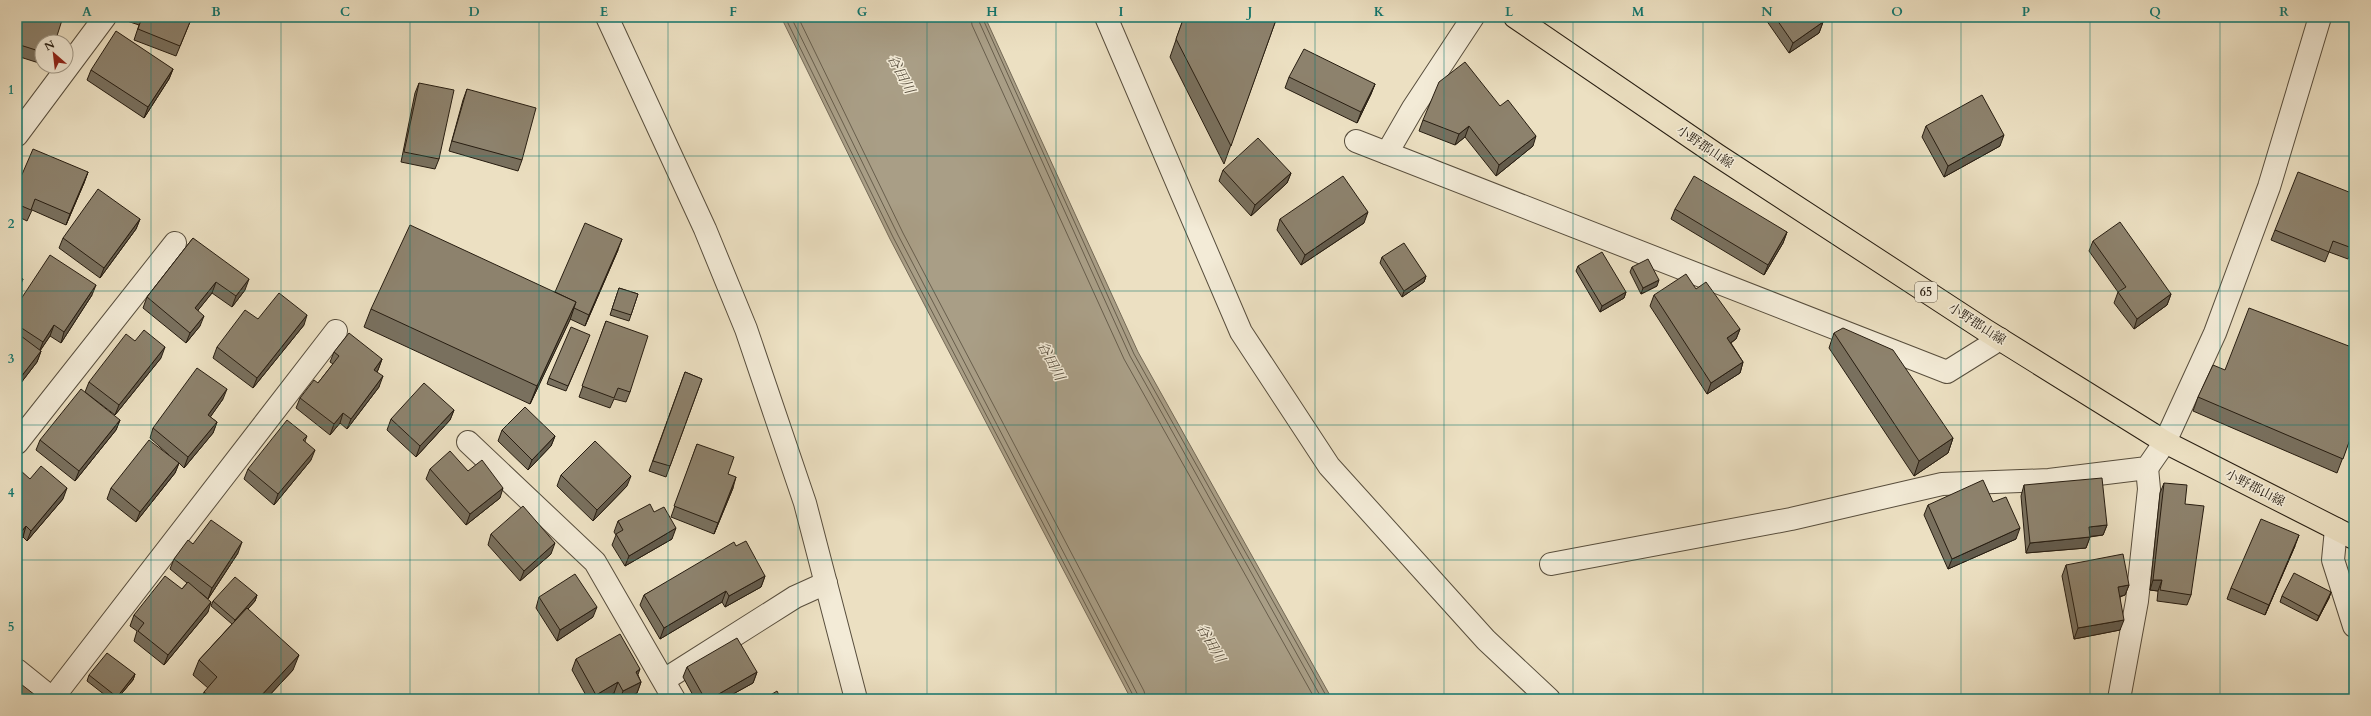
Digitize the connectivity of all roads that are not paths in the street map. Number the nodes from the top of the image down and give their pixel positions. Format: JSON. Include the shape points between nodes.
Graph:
{"nodes":[{"id":1,"x":105,"y":17,"type":"edge"},
{"id":2,"x":607,"y":17,"type":"edge"},
{"id":3,"x":1106,"y":17,"type":"edge"},
{"id":4,"x":1473,"y":17,"type":"edge"},
{"id":5,"x":1515,"y":17,"type":"edge"},
{"id":6,"x":2320,"y":17,"type":"edge"},
{"id":7,"x":17,"y":134,"type":"edge"},
{"id":8,"x":1356,"y":141,"type":"dead end"},
{"id":9,"x":1387,"y":153,"type":"junction"},
{"id":10,"x":175,"y":243,"type":"dead end"},
{"id":11,"x":336,"y":331,"type":"dead end"},
{"id":12,"x":2000,"y":339,"type":"junction"},
{"id":13,"x":468,"y":442,"type":"dead end"},
{"id":14,"x":2165,"y":442,"type":"junction"},
{"id":15,"x":17,"y":443,"type":"edge"},
{"id":16,"x":2147,"y":468,"type":"junction"},
{"id":17,"x":2345,"y":534,"type":"edge"},
{"id":18,"x":1551,"y":564,"type":"dead end"},
{"id":19,"x":826,"y":583,"type":"junction"},
{"id":20,"x":2354,"y":626,"type":"edge"},
{"id":21,"x":17,"y":670,"type":"edge"},
{"id":22,"x":664,"y":680,"type":"junction"},
{"id":23,"x":53,"y":699,"type":"edge"},
{"id":24,"x":674,"y":699,"type":"edge"},
{"id":25,"x":856,"y":699,"type":"edge"},
{"id":26,"x":1548,"y":699,"type":"edge"},
{"id":27,"x":2119,"y":699,"type":"edge"}],
"edges":[{"from":1,"to":7,"type":"street"},
{"from":2,"to":19,"type":"street","via":[[705,229],[746,329],[805,503]]},
{"from":3,"to":26,"type":"street","via":[[1241,332],[1329,466],[1486,640]]},
{"from":4,"to":9,"type":"street","via":[[1413,108]]},
{"from":5,"to":12,"type":"main road","name":"小野郡山線","number":"65","via":[[1717,155]]},
{"from":6,"to":14,"type":"street","via":[[2269,187],[2215,333]]},
{"from":8,"to":9,"type":"street"},
{"from":9,"to":12,"type":"street","via":[[1947,372]]},
{"from":10,"to":15,"type":"street"},
{"from":11,"to":23,"type":"street"},
{"from":12,"to":14,"type":"main road","name":"小野郡山線","number":"65"},
{"from":13,"to":22,"type":"street","via":[[596,562]]},
{"from":14,"to":16,"type":"street"},
{"from":14,"to":17,"type":"main road","name":"小野郡山線","number":"65"},
{"from":16,"to":18,"type":"street","via":[[2049,480],[1942,484],[1791,519]]},
{"from":16,"to":27,"type":"street","via":[[2149,488],[2137,601]]},
{"from":17,"to":20,"type":"street","via":[[2333,560]]},
{"from":19,"to":22,"type":"street","via":[[794,597]]},
{"from":19,"to":25,"type":"street"},
{"from":21,"to":23,"type":"street"},
{"from":22,"to":24,"type":"street"}]}
